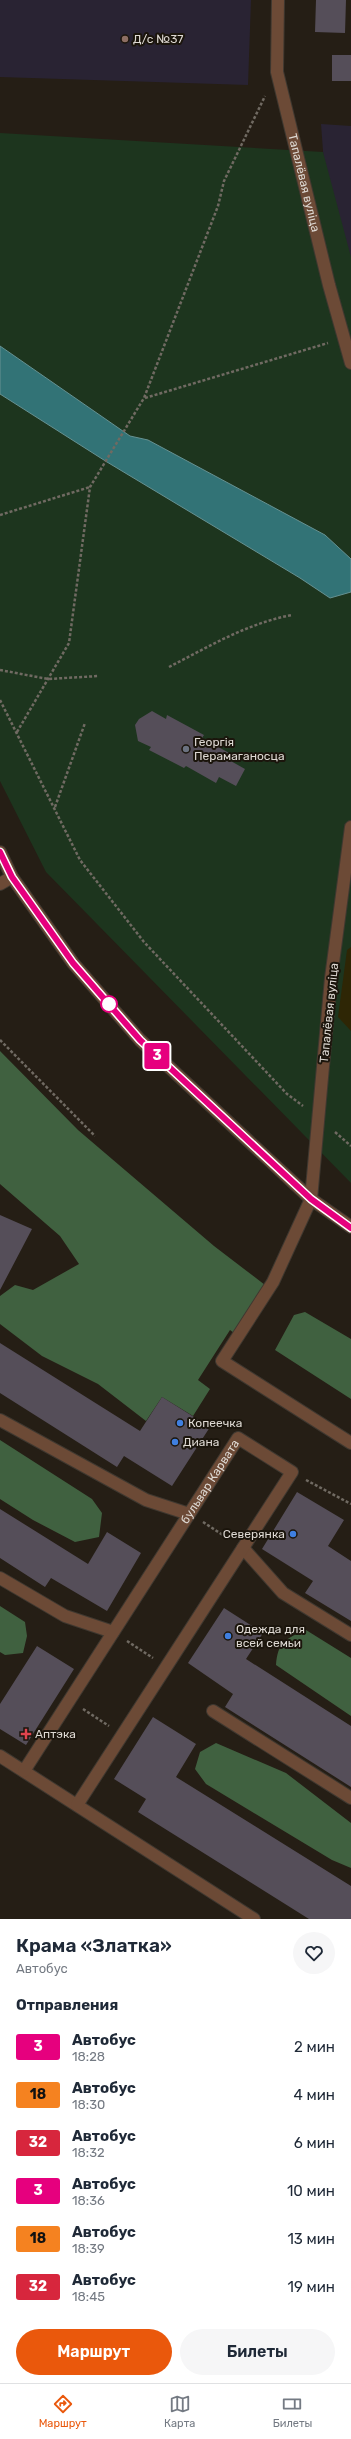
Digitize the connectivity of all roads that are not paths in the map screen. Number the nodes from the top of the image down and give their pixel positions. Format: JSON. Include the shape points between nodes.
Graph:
{"nodes":[{"id":1,"x":278,"y":0,"type":"edge"},
{"id":2,"x":351,"y":363,"type":"edge"},
{"id":3,"x":351,"y":827,"type":"edge"},
{"id":4,"x":0,"y":852,"type":"edge"},
{"id":5,"x":12,"y":877,"type":"junction"},
{"id":6,"x":0,"y":884,"type":"edge"},
{"id":7,"x":311,"y":1199,"type":"junction"},
{"id":8,"x":351,"y":1228,"type":"edge"},
{"id":9,"x":0,"y":1420,"type":"edge"},
{"id":10,"x":351,"y":1443,"type":"edge"},
{"id":11,"x":189,"y":1514,"type":"junction"},
{"id":12,"x":243,"y":1548,"type":"junction"},
{"id":13,"x":0,"y":1578,"type":"edge"},
{"id":14,"x":113,"y":1632,"type":"junction"},
{"id":15,"x":351,"y":1635,"type":"edge"},
{"id":16,"x":213,"y":1711,"type":"dead end"},
{"id":17,"x":0,"y":1756,"type":"edge"},
{"id":18,"x":24,"y":1771,"type":"junction"},
{"id":19,"x":351,"y":1798,"type":"edge"},
{"id":20,"x":77,"y":1805,"type":"junction"},
{"id":21,"x":254,"y":1919,"type":"edge"}],
"edges":[{"from":1,"to":2,"type":"street","name":"Тапалёвая вуліца","via":[[277,72],[329,285]]},
{"from":3,"to":7,"type":"street","name":"Тапалёвая вуліца","via":[[331,978]]},
{"from":4,"to":5,"type":"street"},
{"from":5,"to":6,"type":"street"},
{"from":5,"to":7,"type":"street","via":[[73,963],[140,1040]]},
{"from":7,"to":8,"type":"street"},
{"from":7,"to":10,"type":"street","via":[[272,1282],[222,1361]]},
{"from":9,"to":11,"type":"street","via":[[146,1500]]},
{"from":11,"to":12,"type":"street","name":"бульвар Карвата","via":[[238,1438],[292,1472]]},
{"from":11,"to":14,"type":"street","name":"бульвар Карвата"},
{"from":12,"to":15,"type":"street","via":[[283,1593]]},
{"from":12,"to":20,"type":"street"},
{"from":13,"to":14,"type":"street","via":[[65,1616]]},
{"from":14,"to":18,"type":"street","name":"бульвар Карвата"},
{"from":16,"to":19,"type":"street"},
{"from":17,"to":18,"type":"street"},
{"from":18,"to":20,"type":"street"},
{"from":20,"to":21,"type":"street"}]}
